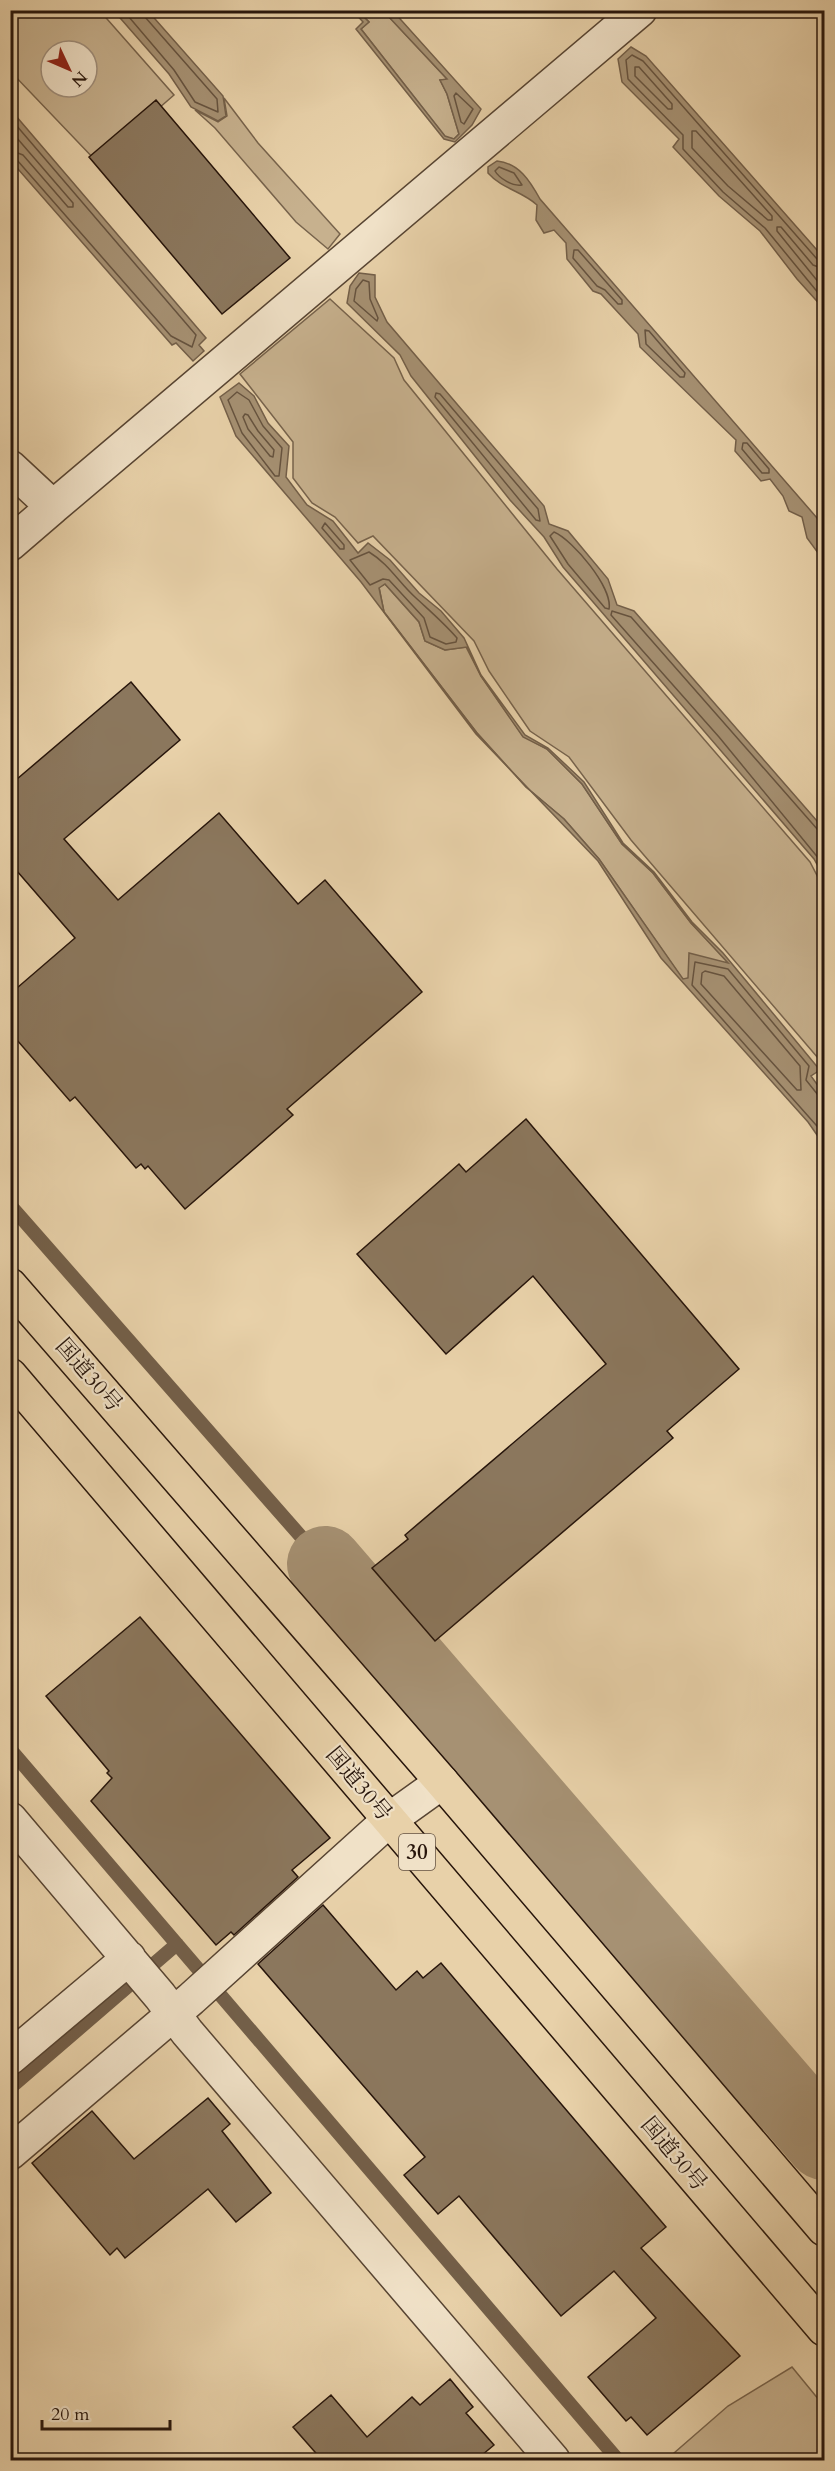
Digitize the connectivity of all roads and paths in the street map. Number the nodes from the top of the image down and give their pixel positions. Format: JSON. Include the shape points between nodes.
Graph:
{"nodes":[{"id":1,"x":640,"y":10,"type":"edge"},
{"id":2,"x":10,"y":467,"type":"edge"},
{"id":3,"x":52,"y":507,"type":"junction"},
{"id":4,"x":10,"y":544,"type":"edge"},
{"id":5,"x":10,"y":1285,"type":"edge"},
{"id":6,"x":10,"y":1375,"type":"edge"},
{"id":7,"x":442,"y":1782,"type":"junction"},
{"id":8,"x":10,"y":1819,"type":"edge"},
{"id":9,"x":389,"y":1820,"type":"junction"},
{"id":10,"x":133,"y":1963,"type":"junction"},
{"id":11,"x":177,"y":2001,"type":"junction"},
{"id":12,"x":10,"y":2058,"type":"edge"},
{"id":13,"x":10,"y":2154,"type":"edge"},
{"id":14,"x":825,"y":2229,"type":"edge"},
{"id":15,"x":825,"y":2329,"type":"edge"},
{"id":16,"x":554,"y":2460,"type":"edge"}],
"edges":[{"from":1,"to":3,"type":"street"},
{"from":2,"to":3,"type":"street"},
{"from":3,"to":4,"type":"street"},
{"from":5,"to":7,"type":"highway","name":"国道30号"},
{"from":6,"to":9,"type":"highway","name":"国道30号","number":"30"},
{"from":7,"to":9,"type":"street"},
{"from":7,"to":14,"type":"highway","name":"国道30号"},
{"from":8,"to":10,"type":"street"},
{"from":9,"to":11,"type":"street","via":[[223,1970]]},
{"from":9,"to":15,"type":"highway","name":"国道30号","number":"30"},
{"from":10,"to":11,"type":"street"},
{"from":10,"to":12,"type":"street"},
{"from":11,"to":13,"type":"street"},
{"from":11,"to":16,"type":"street"}]}
